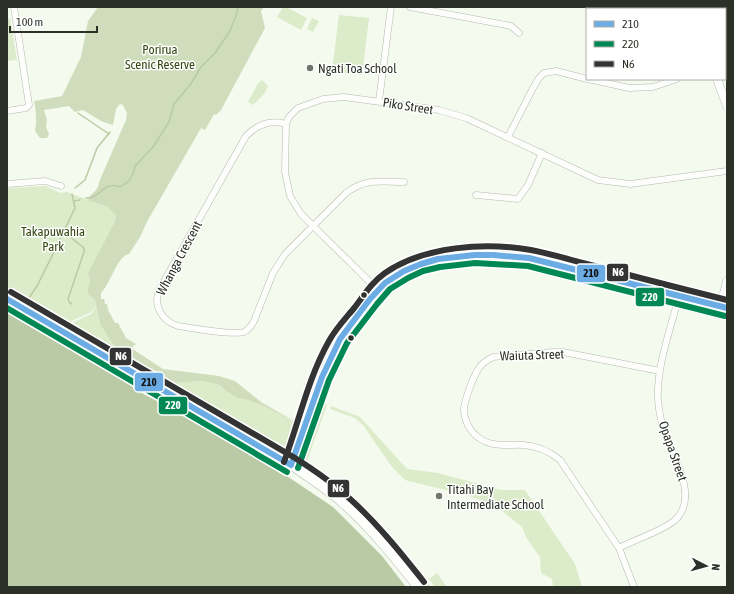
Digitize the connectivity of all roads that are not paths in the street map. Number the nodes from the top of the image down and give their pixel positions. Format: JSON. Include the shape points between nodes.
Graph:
{"nodes":[{"id":1,"x":391,"y":7,"type":"edge"},
{"id":2,"x":410,"y":7,"type":"edge"},
{"id":3,"x":12,"y":9,"type":"edge"},
{"id":4,"x":519,"y":33,"type":"dead end"},
{"id":5,"x":586,"y":79,"type":"edge"},
{"id":6,"x":591,"y":80,"type":"edge"},
{"id":7,"x":674,"y":80,"type":"edge"},
{"id":8,"x":717,"y":80,"type":"edge"},
{"id":9,"x":379,"y":101,"type":"junction"},
{"id":10,"x":727,"y":106,"type":"edge"},
{"id":11,"x":7,"y":111,"type":"edge"},
{"id":12,"x":286,"y":124,"type":"junction"},
{"id":13,"x":508,"y":137,"type":"junction"},
{"id":14,"x":542,"y":154,"type":"junction"},
{"id":15,"x":727,"y":171,"type":"edge"},
{"id":16,"x":404,"y":182,"type":"dead end"},
{"id":17,"x":7,"y":184,"type":"edge"},
{"id":18,"x":61,"y":186,"type":"dead end"},
{"id":19,"x":476,"y":195,"type":"dead end"},
{"id":20,"x":313,"y":226,"type":"junction"},
{"id":21,"x":727,"y":281,"type":"edge"},
{"id":22,"x":378,"y":290,"type":"junction"},
{"id":23,"x":679,"y":296,"type":"junction"},
{"id":24,"x":7,"y":299,"type":"edge"},
{"id":25,"x":724,"y":307,"type":"edge"},
{"id":26,"x":660,"y":371,"type":"junction"},
{"id":27,"x":291,"y":465,"type":"junction"},
{"id":28,"x":619,"y":548,"type":"junction"},
{"id":29,"x":418,"y":587,"type":"edge"},
{"id":30,"x":634,"y":587,"type":"edge"}],
"edges":[{"from":1,"to":9,"type":"street"},
{"from":2,"to":4,"type":"street","via":[[511,26]]},
{"from":3,"to":11,"type":"street","via":[[29,105],[26,108]]},
{"from":5,"to":13,"type":"street","via":[[556,71],[544,73],[532,88]]},
{"from":6,"to":7,"type":"street","via":[[640,88],[653,87]]},
{"from":8,"to":10,"type":"street"},
{"from":9,"to":12,"type":"street","name":"Piko Street","via":[[344,97],[323,98],[298,108]]},
{"from":9,"to":13,"type":"street","name":"Piko Street","via":[[449,113]]},
{"from":12,"to":20,"type":"street","via":[[284,162],[287,185],[290,196],[301,214]]},
{"from":12,"to":20,"type":"street","name":"Whanga Crescent","via":[[279,121],[269,122],[246,136],[159,290],[157,299],[160,313],[167,321],[178,326],[235,333],[245,331],[254,321],[277,266]]},
{"from":13,"to":14,"type":"street","name":"Piko Street"},
{"from":14,"to":15,"type":"street","name":"Piko Street","via":[[598,180],[630,184]]},
{"from":14,"to":19,"type":"street","via":[[528,185],[518,199]]},
{"from":16,"to":20,"type":"street","via":[[372,181],[356,186]]},
{"from":17,"to":18,"type":"street","via":[[46,181]]},
{"from":20,"to":22,"type":"street"},
{"from":21,"to":25,"type":"street"},
{"from":22,"to":23,"type":"street","via":[[400,273],[427,262],[450,257],[499,255],[529,258]]},
{"from":22,"to":27,"type":"street","via":[[335,347]]},
{"from":23,"to":25,"type":"street"},
{"from":23,"to":26,"type":"street","name":"Opapa Street"},
{"from":24,"to":27,"type":"main road"},
{"from":26,"to":28,"type":"street","name":"Opapa Street","via":[[658,393],[661,421],[683,480],[684,503],[680,514],[673,522]]},
{"from":26,"to":28,"type":"street","name":"Waiuta Street","via":[[563,352],[501,355],[487,359],[478,369],[466,401],[464,410],[467,423],[474,435],[495,445],[536,446],[560,460]]},
{"from":27,"to":29,"type":"main road","via":[[344,504],[387,548]]},
{"from":28,"to":30,"type":"street","name":"Waiuta Street"}]}
